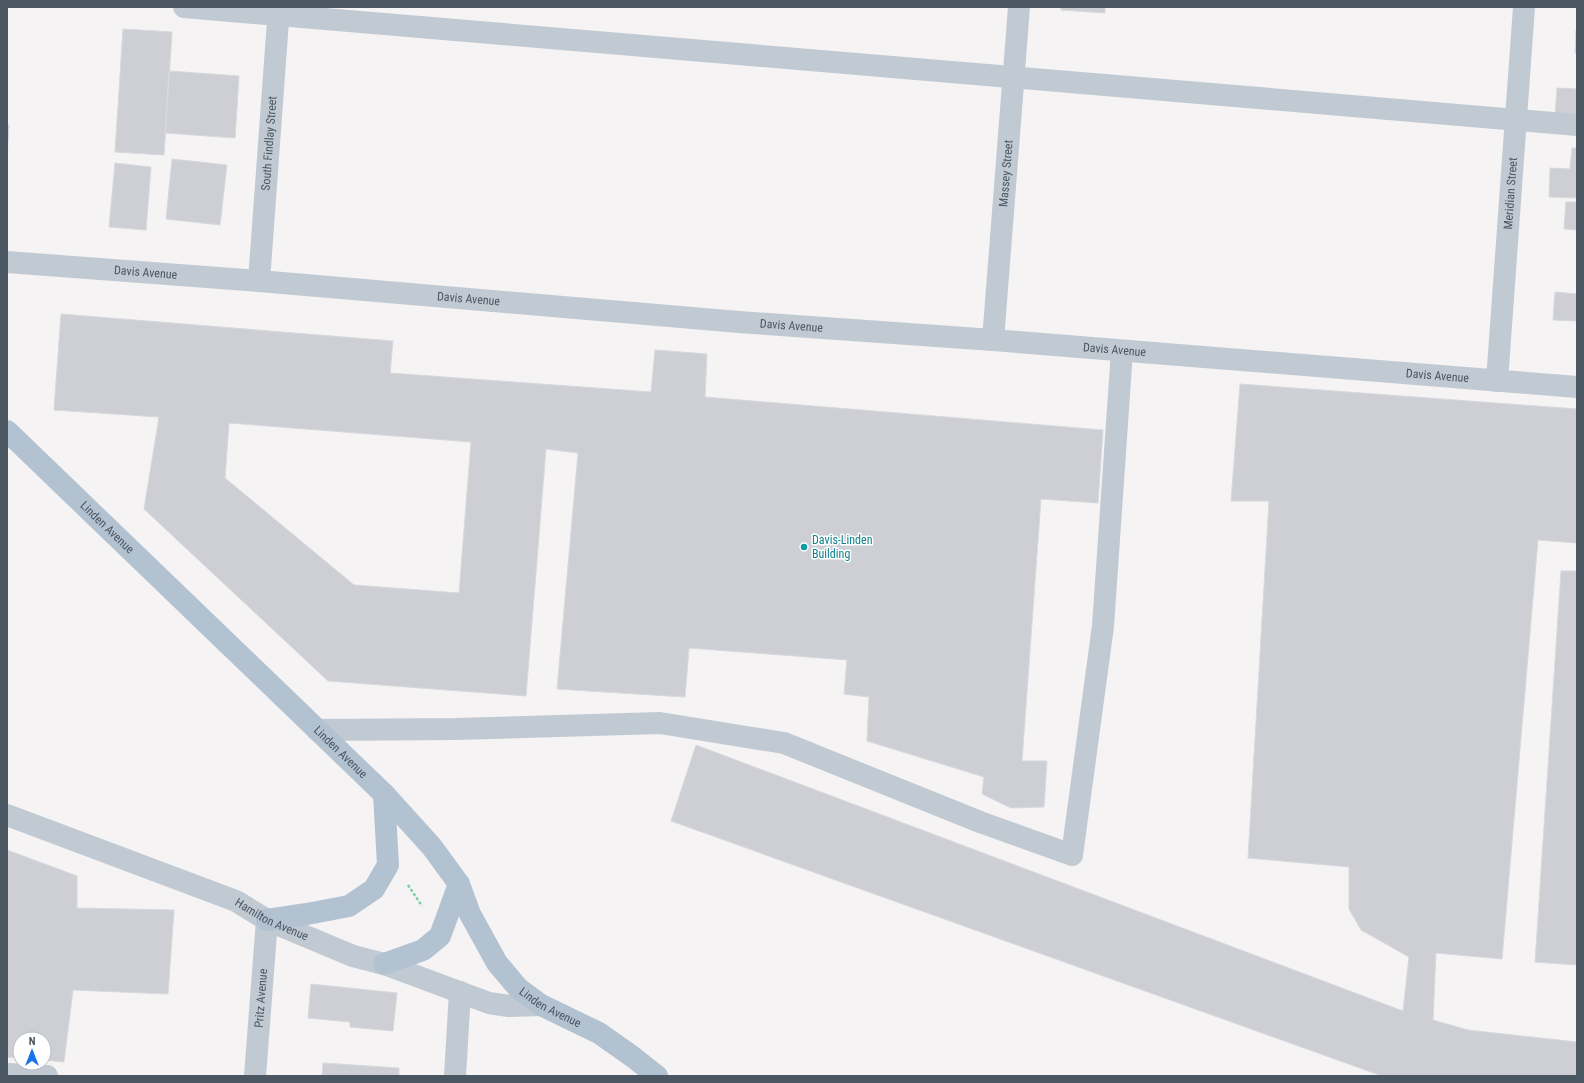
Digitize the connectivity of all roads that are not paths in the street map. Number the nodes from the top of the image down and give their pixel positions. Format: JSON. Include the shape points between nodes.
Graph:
{"nodes":[{"id":1,"x":184,"y":7,"type":"edge"},
{"id":2,"x":1020,"y":7,"type":"edge"},
{"id":3,"x":1524,"y":7,"type":"edge"},
{"id":4,"x":278,"y":11,"type":"edge"},
{"id":5,"x":1014,"y":78,"type":"junction"},
{"id":6,"x":1516,"y":120,"type":"junction"},
{"id":7,"x":1577,"y":125,"type":"edge"},
{"id":8,"x":7,"y":262,"type":"edge"},
{"id":9,"x":259,"y":281,"type":"junction"},
{"id":10,"x":993,"y":340,"type":"junction"},
{"id":11,"x":1122,"y":351,"type":"junction"},
{"id":12,"x":1497,"y":381,"type":"junction"},
{"id":13,"x":1577,"y":387,"type":"edge"},
{"id":14,"x":7,"y":431,"type":"edge"},
{"id":15,"x":317,"y":730,"type":"junction"},
{"id":16,"x":384,"y":794,"type":"junction"},
{"id":17,"x":7,"y":815,"type":"edge"},
{"id":18,"x":459,"y":884,"type":"junction"},
{"id":19,"x":267,"y":920,"type":"junction"},
{"id":20,"x":384,"y":964,"type":"junction"},
{"id":21,"x":460,"y":992,"type":"junction"},
{"id":22,"x":541,"y":1005,"type":"junction"},
{"id":23,"x":12,"y":1074,"type":"edge"},
{"id":24,"x":47,"y":1076,"type":"edge"},
{"id":25,"x":255,"y":1076,"type":"edge"},
{"id":26,"x":455,"y":1076,"type":"edge"},
{"id":27,"x":657,"y":1076,"type":"edge"}],
"edges":[{"from":1,"to":4,"type":"street"},
{"from":2,"to":5,"type":"street","name":"Massey Street"},
{"from":3,"to":6,"type":"street","name":"Meridian Street"},
{"from":4,"to":5,"type":"street"},
{"from":4,"to":9,"type":"street","name":"South Findlay Street"},
{"from":5,"to":6,"type":"street"},
{"from":5,"to":10,"type":"street","name":"Massey Street"},
{"from":6,"to":7,"type":"street"},
{"from":6,"to":12,"type":"street","name":"Meridian Street"},
{"from":8,"to":9,"type":"street","name":"Davis Avenue"},
{"from":9,"to":10,"type":"street","name":"Davis Avenue","via":[[739,322]]},
{"from":10,"to":11,"type":"street","name":"Davis Avenue"},
{"from":11,"to":12,"type":"street","name":"Davis Avenue"},
{"from":11,"to":15,"type":"street","via":[[1103,626],[1072,855],[980,822],[784,743],[660,723]]},
{"from":12,"to":13,"type":"street","name":"Davis Avenue"},
{"from":14,"to":15,"type":"main road","name":"Linden Avenue"},
{"from":15,"to":16,"type":"main road","name":"Linden Avenue"},
{"from":16,"to":18,"type":"main road","name":"Linden Avenue","via":[[432,846]]},
{"from":16,"to":19,"type":"main road","via":[[388,865],[374,889],[349,906]]},
{"from":17,"to":19,"type":"street","name":"Hamilton Avenue","via":[[236,902]]},
{"from":18,"to":20,"type":"main road","via":[[440,936],[423,950]]},
{"from":18,"to":22,"type":"main road","name":"Linden Avenue","via":[[470,914],[497,963],[518,988]]},
{"from":19,"to":20,"type":"street","name":"Hamilton Avenue","via":[[353,956]]},
{"from":19,"to":25,"type":"street","name":"Pritz Avenue"},
{"from":20,"to":21,"type":"street","name":"Hamilton Avenue"},
{"from":21,"to":22,"type":"street","name":"Hamilton Avenue","via":[[489,1003],[510,1006]]},
{"from":21,"to":26,"type":"street"},
{"from":22,"to":27,"type":"main road","name":"Linden Avenue","via":[[599,1033]]},
{"from":23,"to":24,"type":"street"}]}
